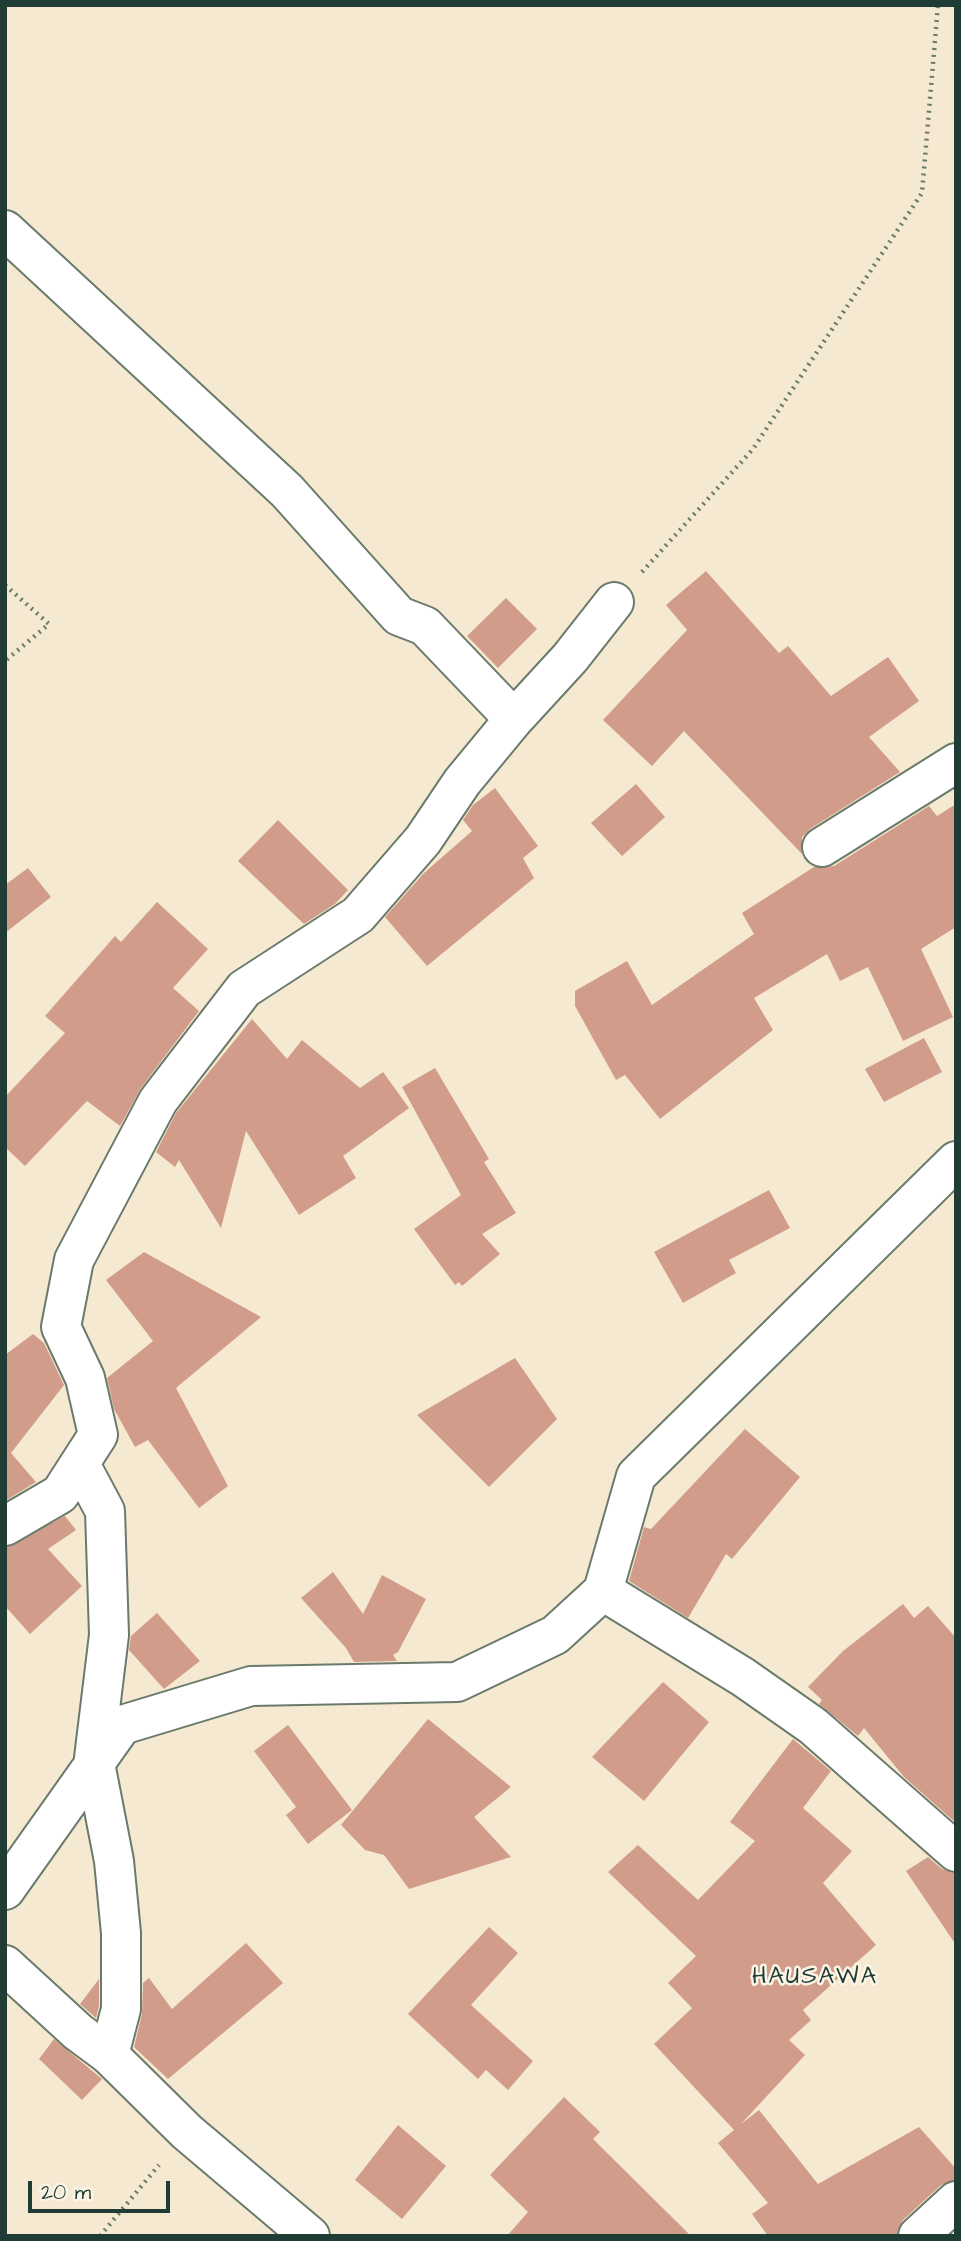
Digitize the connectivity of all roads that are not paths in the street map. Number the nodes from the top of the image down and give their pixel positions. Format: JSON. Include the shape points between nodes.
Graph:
{"nodes":[{"id":1,"x":5,"y":230,"type":"edge"},
{"id":2,"x":614,"y":602,"type":"road end"},
{"id":3,"x":514,"y":719,"type":"junction"},
{"id":4,"x":956,"y":763,"type":"edge"},
{"id":5,"x":822,"y":846,"type":"dead end"},
{"id":6,"x":956,"y":1161,"type":"edge"},
{"id":7,"x":79,"y":1464,"type":"junction"},
{"id":8,"x":5,"y":1526,"type":"edge"},
{"id":9,"x":603,"y":1591,"type":"junction"},
{"id":10,"x":94,"y":1766,"type":"junction"},
{"id":11,"x":956,"y":1852,"type":"edge"},
{"id":12,"x":5,"y":1890,"type":"edge"},
{"id":13,"x":5,"y":1965,"type":"edge"},
{"id":14,"x":109,"y":2054,"type":"junction"},
{"id":15,"x":956,"y":2201,"type":"edge"},
{"id":16,"x":310,"y":2236,"type":"edge"},
{"id":17,"x":918,"y":2236,"type":"edge"}],
"edges":[{"from":1,"to":3,"type":"street","via":[[287,491],[399,616],[425,626]]},
{"from":2,"to":3,"type":"street","via":[[570,659]]},
{"from":3,"to":7,"type":"street","via":[[462,782],[423,840],[358,915],[244,989],[158,1101],[74,1260],[61,1327],[85,1378],[98,1435]]},
{"from":4,"to":5,"type":"street"},
{"from":6,"to":9,"type":"street","via":[[636,1476]]},
{"from":7,"to":8,"type":"street","via":[[60,1494]]},
{"from":7,"to":10,"type":"street","via":[[105,1511],[109,1635]]},
{"from":9,"to":10,"type":"street","via":[[555,1635],[457,1682],[251,1686],[122,1726]]},
{"from":9,"to":11,"type":"street","via":[[813,1726]]},
{"from":10,"to":12,"type":"street"},
{"from":10,"to":14,"type":"street","via":[[114,1861],[121,1933],[121,2009]]},
{"from":13,"to":14,"type":"street"},
{"from":14,"to":16,"type":"street","via":[[187,2132]]},
{"from":15,"to":17,"type":"street"}]}
